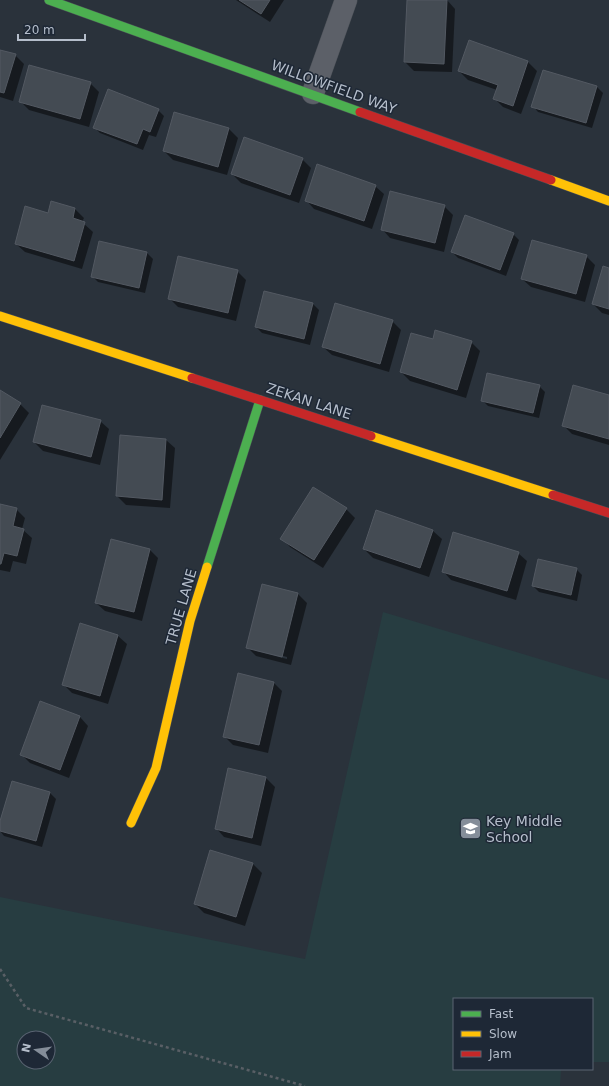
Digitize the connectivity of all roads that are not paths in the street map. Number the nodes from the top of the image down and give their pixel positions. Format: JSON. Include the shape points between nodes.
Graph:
{"nodes":[{"id":1,"x":50,"y":0,"type":"edge"},
{"id":2,"x":346,"y":0,"type":"edge"},
{"id":3,"x":313,"y":93,"type":"junction"},
{"id":4,"x":609,"y":201,"type":"edge"},
{"id":5,"x":0,"y":316,"type":"edge"},
{"id":6,"x":260,"y":400,"type":"junction"},
{"id":7,"x":609,"y":513,"type":"edge"},
{"id":8,"x":131,"y":823,"type":"dead end"}],
"edges":[{"from":1,"to":3,"type":"street","name":"WILLOWFIELD WAY"},
{"from":2,"to":3,"type":"street"},
{"from":3,"to":4,"type":"street","name":"WILLOWFIELD WAY"},
{"from":5,"to":6,"type":"street","name":"ZEKAN LANE"},
{"from":6,"to":7,"type":"street","name":"ZEKAN LANE"},
{"from":6,"to":8,"type":"street","name":"TRUE LANE","via":[[190,621],[156,768]]}]}
